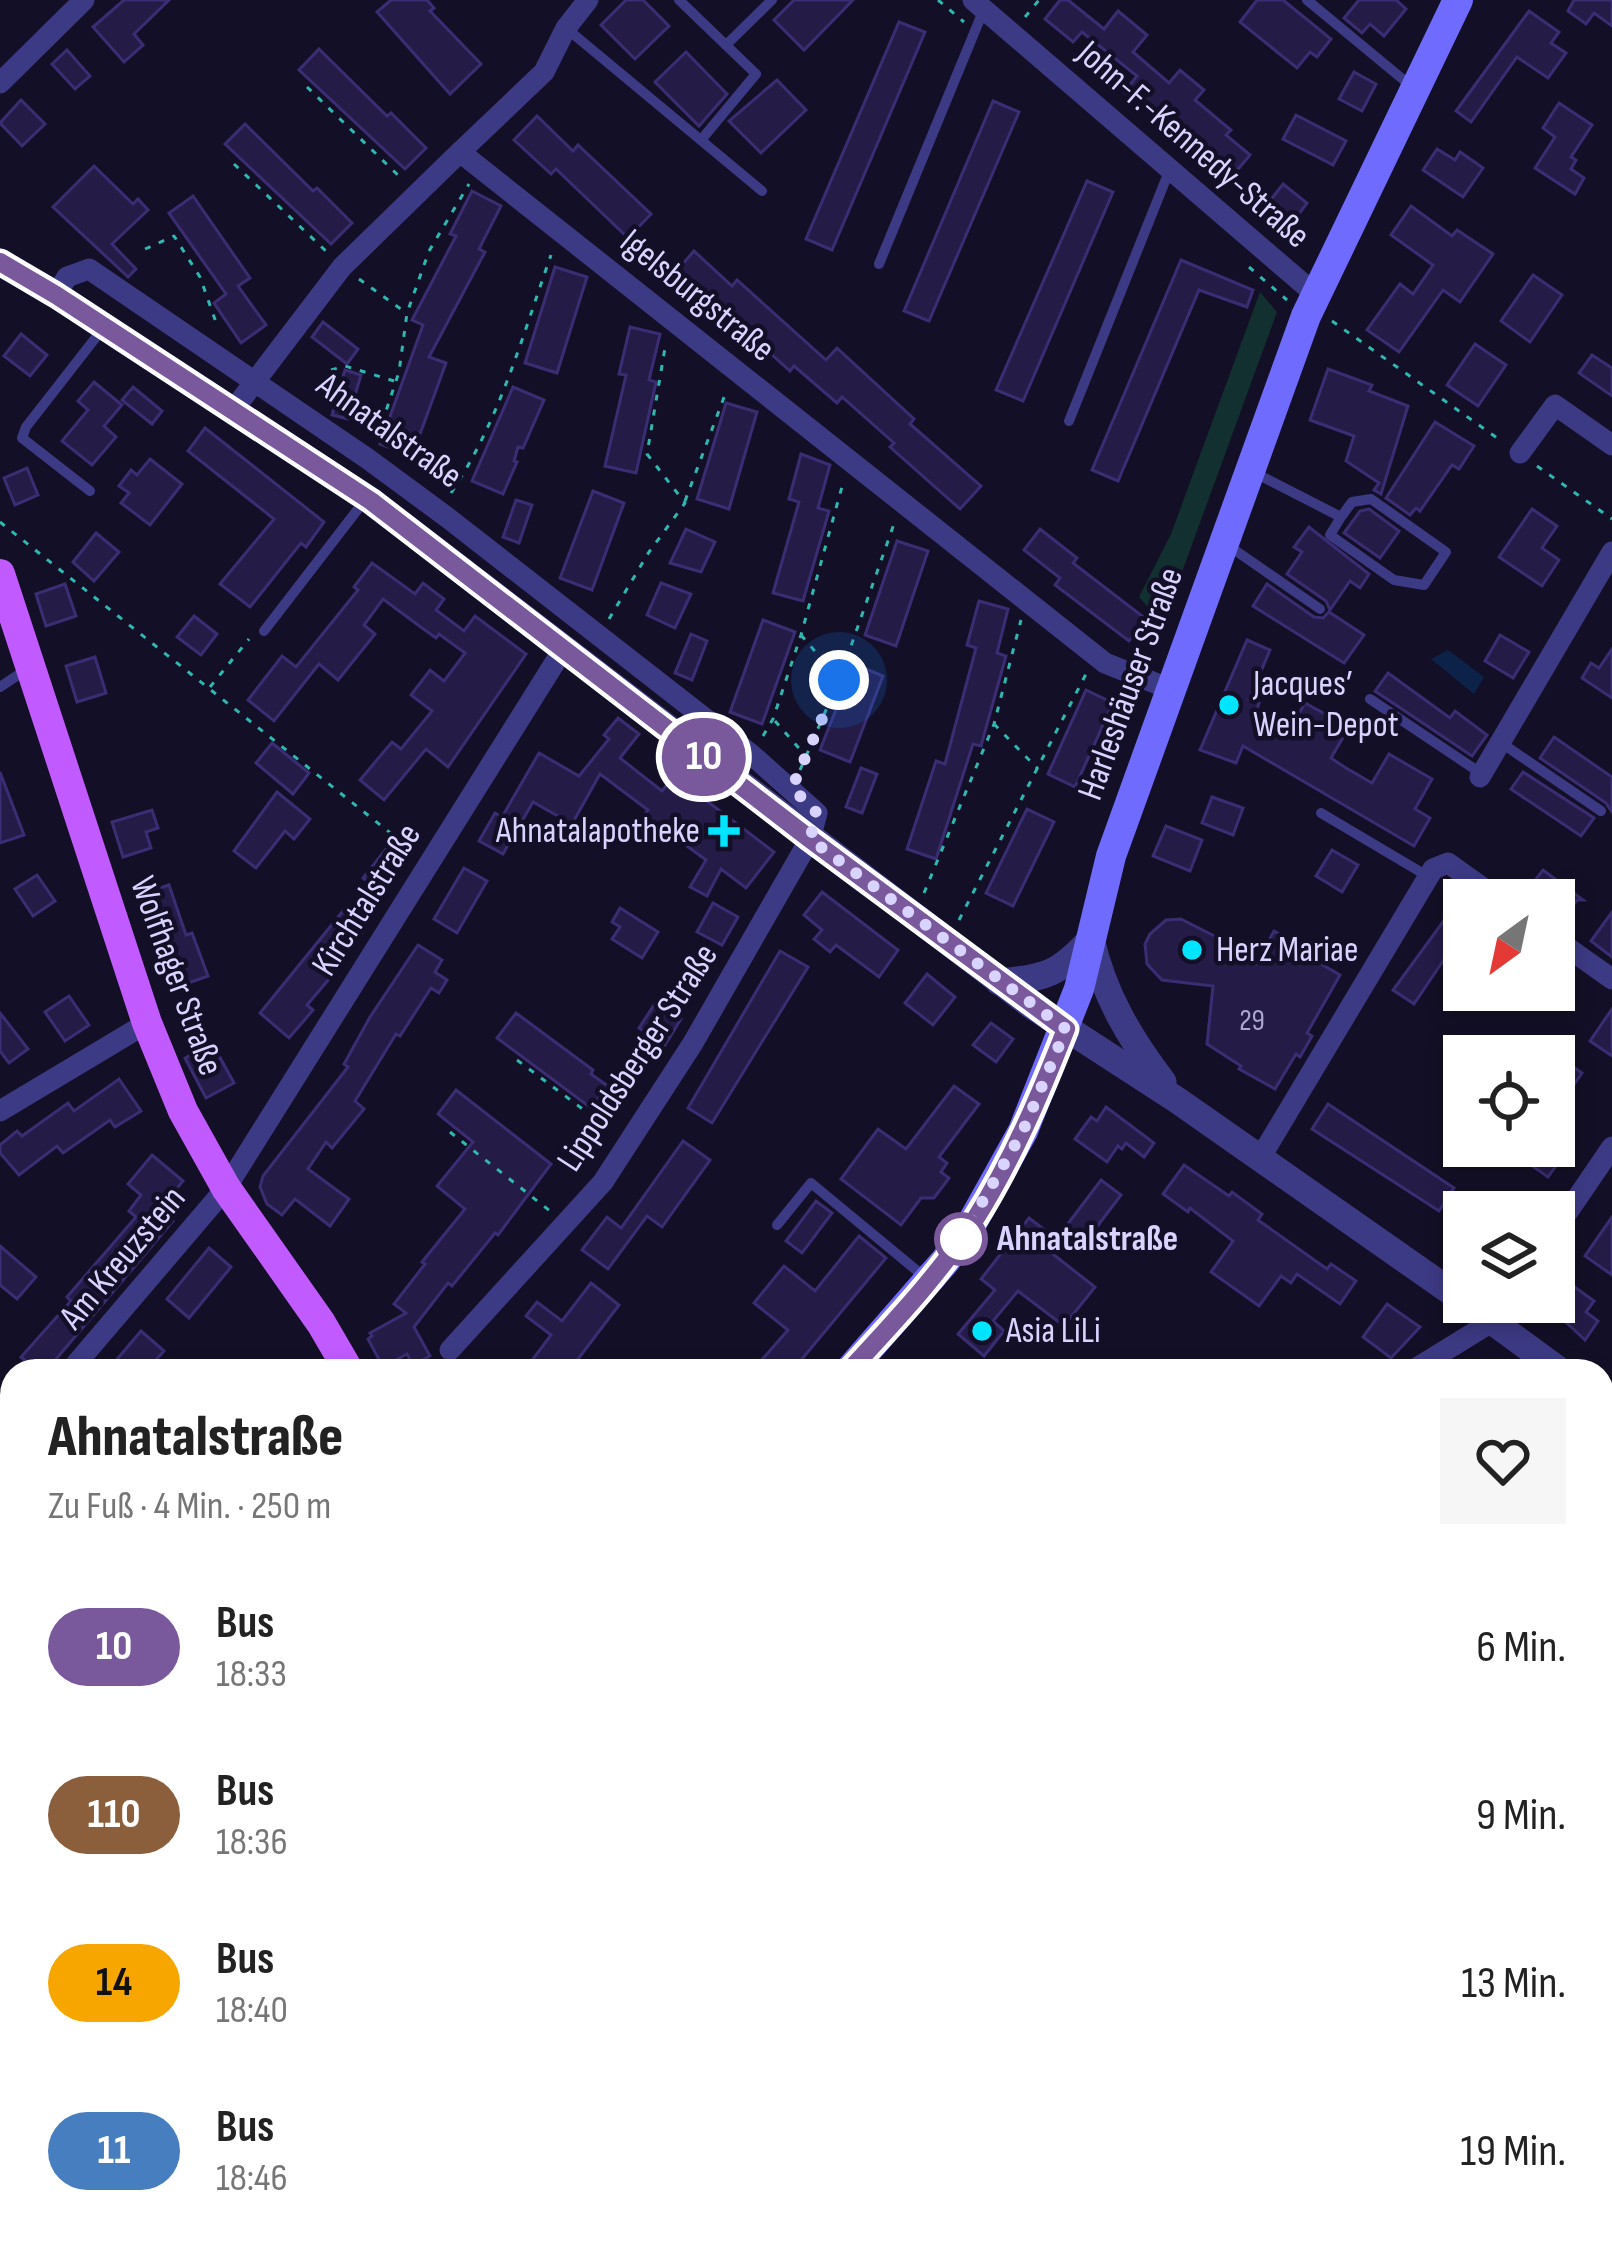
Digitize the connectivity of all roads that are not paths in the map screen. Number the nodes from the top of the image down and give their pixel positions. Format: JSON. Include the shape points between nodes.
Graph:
{"nodes":[{"id":1,"x":83,"y":0,"type":"edge"},
{"id":2,"x":588,"y":0,"type":"edge"},
{"id":3,"x":679,"y":0,"type":"edge"},
{"id":4,"x":772,"y":0,"type":"edge"},
{"id":5,"x":1307,"y":0,"type":"edge"},
{"id":6,"x":1458,"y":0,"type":"edge"},
{"id":7,"x":978,"y":5,"type":"edge"},
{"id":8,"x":566,"y":28,"type":"junction"},
{"id":9,"x":726,"y":45,"type":"junction"},
{"id":10,"x":0,"y":83,"type":"edge"},
{"id":11,"x":1417,"y":91,"type":"junction"},
{"id":12,"x":701,"y":140,"type":"junction"},
{"id":13,"x":460,"y":152,"type":"junction"},
{"id":14,"x":1170,"y":169,"type":"junction"},
{"id":15,"x":762,"y":190,"type":"dead end"},
{"id":16,"x":0,"y":262,"type":"edge"},
{"id":17,"x":879,"y":264,"type":"dead end"},
{"id":18,"x":1315,"y":294,"type":"junction"},
{"id":19,"x":56,"y":295,"type":"junction"},
{"id":20,"x":105,"y":326,"type":"junction"},
{"id":21,"x":253,"y":380,"type":"junction"},
{"id":22,"x":234,"y":409,"type":"junction"},
{"id":23,"x":1069,"y":421,"type":"dead end"},
{"id":24,"x":1612,"y":445,"type":"edge"},
{"id":25,"x":1520,"y":453,"type":"road end"},
{"id":26,"x":1249,"y":470,"type":"junction"},
{"id":27,"x":89,"y":491,"type":"dead end"},
{"id":28,"x":367,"y":498,"type":"junction"},
{"id":29,"x":1341,"y":517,"type":"junction"},
{"id":30,"x":1223,"y":542,"type":"junction"},
{"id":31,"x":1612,"y":552,"type":"edge"},
{"id":32,"x":0,"y":574,"type":"edge"},
{"id":33,"x":1321,"y":608,"type":"dead end"},
{"id":34,"x":264,"y":631,"type":"road end"},
{"id":35,"x":564,"y":648,"type":"junction"},
{"id":36,"x":30,"y":667,"type":"junction"},
{"id":37,"x":0,"y":687,"type":"edge"},
{"id":38,"x":1170,"y":689,"type":"junction"},
{"id":39,"x":1370,"y":699,"type":"dead end"},
{"id":40,"x":1501,"y":742,"type":"junction"},
{"id":41,"x":1481,"y":776,"type":"joint"},
{"id":42,"x":1601,"y":812,"type":"dead end"},
{"id":43,"x":1321,"y":813,"type":"dead end"},
{"id":44,"x":810,"y":839,"type":"junction"},
{"id":45,"x":1429,"y":877,"type":"junction"},
{"id":46,"x":1470,"y":879,"type":"edge"},
{"id":47,"x":1091,"y":939,"type":"junction"},
{"id":48,"x":1575,"y":953,"type":"edge"},
{"id":49,"x":1612,"y":979,"type":"edge"},
{"id":50,"x":999,"y":982,"type":"junction"},
{"id":51,"x":147,"y":1023,"type":"junction"},
{"id":52,"x":1066,"y":1029,"type":"junction"},
{"id":53,"x":1177,"y":1100,"type":"junction"},
{"id":54,"x":0,"y":1111,"type":"edge"},
{"id":55,"x":1612,"y":1147,"type":"edge"},
{"id":56,"x":1259,"y":1160,"type":"junction"},
{"id":57,"x":226,"y":1188,"type":"junction"},
{"id":58,"x":1575,"y":1201,"type":"edge"},
{"id":59,"x":777,"y":1225,"type":"dead end"},
{"id":60,"x":929,"y":1281,"type":"junction"},
{"id":61,"x":1443,"y":1286,"type":"edge"},
{"id":62,"x":1482,"y":1323,"type":"edge"},
{"id":63,"x":1512,"y":1323,"type":"edge"},
{"id":64,"x":450,"y":1350,"type":"road end"},
{"id":65,"x":80,"y":1359,"type":"edge"},
{"id":66,"x":343,"y":1359,"type":"edge"},
{"id":67,"x":860,"y":1359,"type":"edge"},
{"id":68,"x":1430,"y":1359,"type":"edge"},
{"id":69,"x":1548,"y":1359,"type":"edge"}],
"edges":[{"from":1,"to":10,"type":"street"},
{"from":2,"to":8,"type":"street"},
{"from":3,"to":9,"type":"lane"},
{"from":4,"to":9,"type":"lane"},
{"from":5,"to":11,"type":"lane"},
{"from":6,"to":11,"type":"main road","name":"Harleshäuser Straße"},
{"from":7,"to":14,"type":"street","name":"John-F.-Kennedy-Straße"},
{"from":7,"to":17,"type":"lane"},
{"from":8,"to":12,"type":"lane"},
{"from":8,"to":13,"type":"street","via":[[544,72]]},
{"from":9,"to":12,"type":"lane","via":[[756,74]]},
{"from":11,"to":18,"type":"main road","name":"Harleshäuser Straße"},
{"from":12,"to":15,"type":"lane"},
{"from":13,"to":21,"type":"street","via":[[342,267]]},
{"from":13,"to":38,"type":"street","name":"Igelsburgstraße","via":[[1095,656]]},
{"from":14,"to":18,"type":"street","name":"John-F.-Kennedy-Straße"},
{"from":14,"to":23,"type":"lane"},
{"from":16,"to":19,"type":"street","name":"Ahnatalstraße"},
{"from":18,"to":26,"type":"main road","name":"Harleshäuser Straße"},
{"from":19,"to":20,"type":"street","name":"Ahnatalstraße"},
{"from":19,"to":21,"type":"street","name":"Ahnatalstraße","via":[[68,277],[89,269]]},
{"from":20,"to":22,"type":"street","name":"Ahnatalstraße"},
{"from":20,"to":27,"type":"lane","via":[[22,437]]},
{"from":21,"to":22,"type":"street"},
{"from":21,"to":44,"type":"street","name":"Ahnatalstraße","via":[[439,512],[752,755],[817,813]]},
{"from":22,"to":28,"type":"street","name":"Ahnatalstraße"},
{"from":24,"to":25,"type":"street","via":[[1555,405]]},
{"from":26,"to":29,"type":"lane"},
{"from":26,"to":30,"type":"main road","name":"Harleshäuser Straße"},
{"from":28,"to":34,"type":"lane"},
{"from":28,"to":35,"type":"street","name":"Ahnatalstraße"},
{"from":29,"to":29,"type":"lane","via":[[1352,502],[1372,499],[1447,552],[1424,585],[1394,580],[1330,535]]},
{"from":30,"to":33,"type":"lane"},
{"from":30,"to":38,"type":"main road","name":"Harleshäuser Straße"},
{"from":31,"to":40,"type":"street"},
{"from":32,"to":36,"type":"main road","name":"Wolfhager Straße"},
{"from":35,"to":44,"type":"street","name":"Ahnatalstraße"},
{"from":35,"to":57,"type":"street","name":"Kirchtalstraße"},
{"from":36,"to":37,"type":"lane"},
{"from":36,"to":51,"type":"main road","name":"Wolfhager Straße"},
{"from":38,"to":47,"type":"main road","name":"Harleshäuser Straße"},
{"from":39,"to":41,"type":"lane"},
{"from":40,"to":41,"type":"street"},
{"from":40,"to":42,"type":"lane"},
{"from":43,"to":45,"type":"lane"},
{"from":44,"to":50,"type":"street","name":"Ahnatalstraße"},
{"from":44,"to":64,"type":"street","name":"Lippoldsberger Straße","via":[[602,1182]]},
{"from":45,"to":46,"type":"street","via":[[1448,863]]},
{"from":45,"to":56,"type":"street"},
{"from":47,"to":50,"type":"street","via":[[1043,978]]},
{"from":47,"to":52,"type":"main road","name":"Harleshäuser Straße"},
{"from":47,"to":53,"type":"street","via":[[1116,1014]]},
{"from":48,"to":49,"type":"street"},
{"from":50,"to":52,"type":"street","name":"Ahnatalstraße"},
{"from":51,"to":54,"type":"street"},
{"from":51,"to":57,"type":"main road","name":"Wolfhager Straße"},
{"from":52,"to":53,"type":"street","name":"Ahnatalstraße"},
{"from":52,"to":60,"type":"main road","name":"Harleshäuser Straße","via":[[1000,1176]]},
{"from":53,"to":56,"type":"street","name":"Ahnatalstraße"},
{"from":55,"to":58,"type":"street"},
{"from":56,"to":61,"type":"street","name":"Ahnatalstraße"},
{"from":57,"to":65,"type":"street","name":"Am Kreuzstein"},
{"from":57,"to":66,"type":"main road","name":"Wolfhager Straße"},
{"from":59,"to":60,"type":"lane","via":[[811,1183]]},
{"from":60,"to":67,"type":"main road","name":"Harleshäuser Straße"},
{"from":62,"to":68,"type":"street"},
{"from":63,"to":69,"type":"street","name":"Ahnatalstraße"}]}
